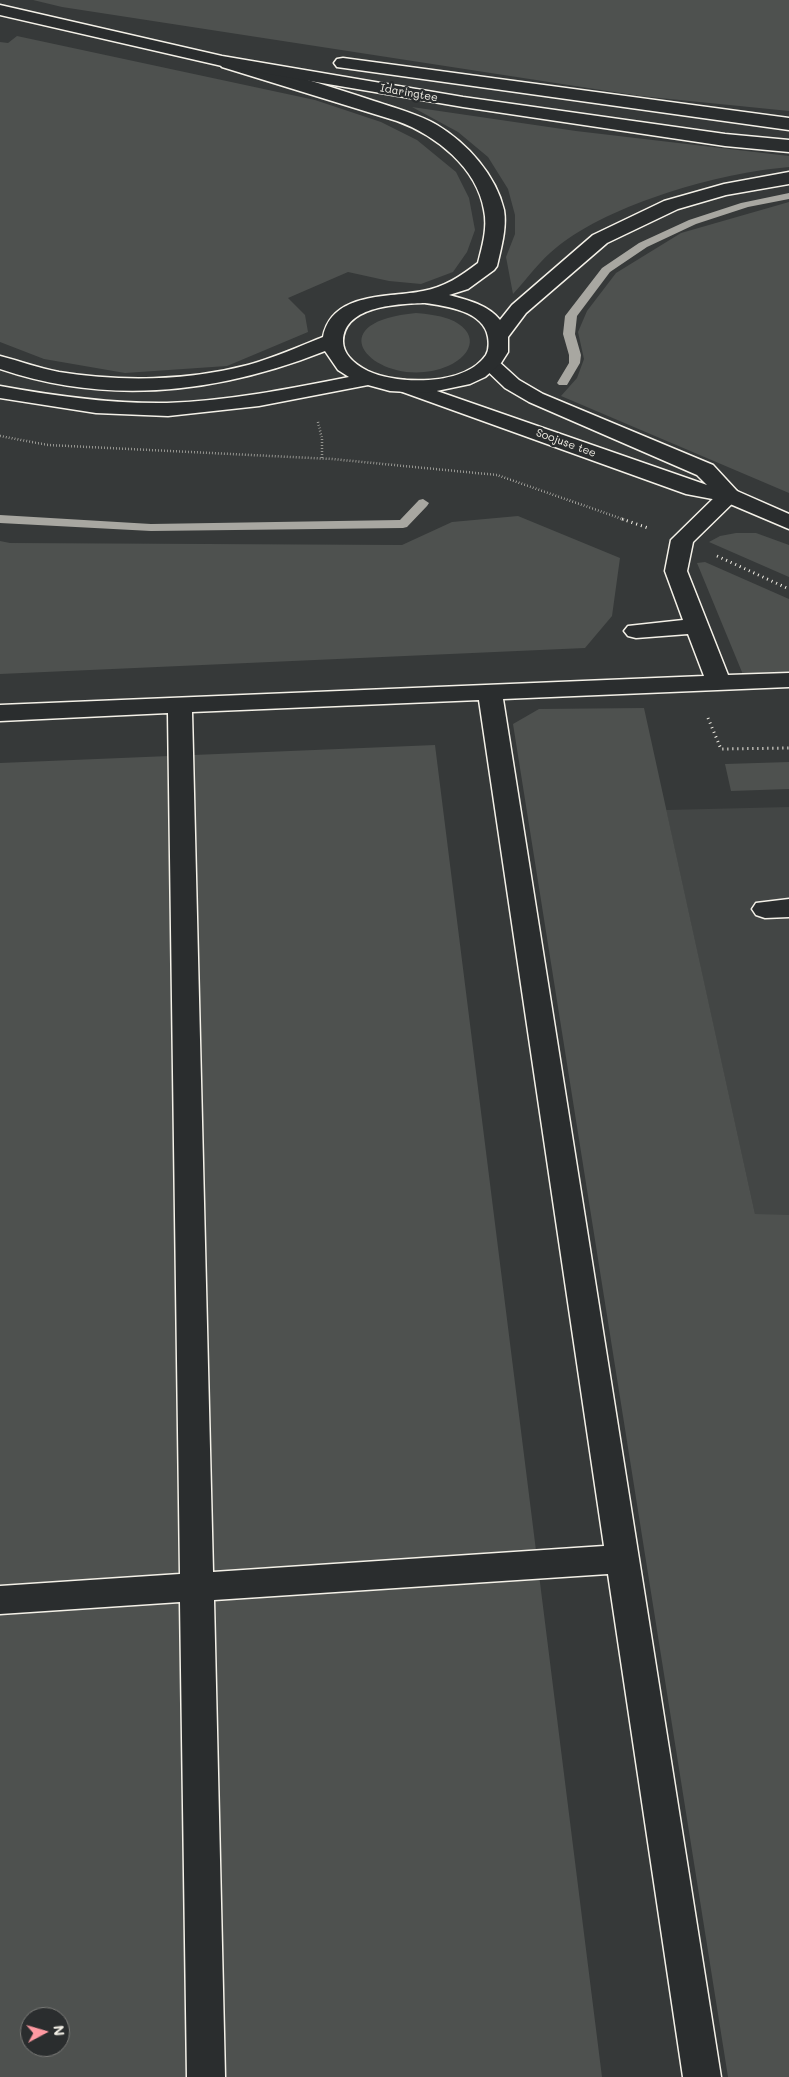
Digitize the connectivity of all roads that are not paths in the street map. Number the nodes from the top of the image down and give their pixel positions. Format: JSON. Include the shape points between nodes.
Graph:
{"nodes":[{"id":1,"x":0,"y":10,"type":"edge"},
{"id":2,"x":32,"y":17,"type":"junction"},
{"id":3,"x":276,"y":53,"type":"dead end"},
{"id":4,"x":325,"y":60,"type":"dead end"},
{"id":5,"x":222,"y":61,"type":"junction"},
{"id":6,"x":789,"y":124,"type":"edge"},
{"id":7,"x":789,"y":146,"type":"edge"},
{"id":8,"x":789,"y":178,"type":"edge"},
{"id":9,"x":425,"y":297,"type":"junction"},
{"id":10,"x":499,"y":336,"type":"junction"},
{"id":11,"x":330,"y":341,"type":"junction"},
{"id":12,"x":0,"y":362,"type":"edge"},
{"id":13,"x":490,"y":364,"type":"junction"},
{"id":14,"x":368,"y":379,"type":"junction"},
{"id":15,"x":404,"y":386,"type":"junction"},
{"id":16,"x":0,"y":392,"type":"edge"},
{"id":17,"x":729,"y":496,"type":"junction"},
{"id":18,"x":789,"y":522,"type":"edge"},
{"id":19,"x":698,"y":626,"type":"junction"},
{"id":20,"x":636,"y":631,"type":"dead end"},
{"id":21,"x":789,"y":680,"type":"edge"},
{"id":22,"x":709,"y":684,"type":"junction"},
{"id":23,"x":490,"y":693,"type":"junction"},
{"id":24,"x":180,"y":706,"type":"junction"},
{"id":25,"x":0,"y":713,"type":"edge"},
{"id":26,"x":623,"y":1559,"type":"junction"},
{"id":27,"x":196,"y":1585,"type":"junction"},
{"id":28,"x":0,"y":1600,"type":"edge"},
{"id":29,"x":206,"y":2077,"type":"edge"},
{"id":30,"x":702,"y":2077,"type":"edge"}],
"edges":[{"from":1,"to":2,"type":"street","name":"Idaringtee"},
{"from":2,"to":3,"type":"street","name":"Idaringtee"},
{"from":2,"to":5,"type":"street","name":"Idaringtee"},
{"from":4,"to":6,"type":"street","name":"Idaringtee"},
{"from":5,"to":7,"type":"street","name":"Idaringtee","via":[[462,102],[725,140]]},
{"from":5,"to":9,"type":"street","via":[[332,92],[420,124],[471,164],[487,188],[494,210],[487,266],[461,284]]},
{"from":8,"to":10,"type":"street","via":[[724,190],[671,205],[600,239],[520,309]]},
{"from":9,"to":10,"type":"street","via":[[452,301],[475,310],[492,322]]},
{"from":9,"to":11,"type":"street","via":[[397,298],[357,310],[336,326]]},
{"from":10,"to":13,"type":"street","via":[[499,350]]},
{"from":11,"to":12,"type":"street","via":[[251,370],[192,381],[152,384],[102,384]]},
{"from":11,"to":14,"type":"street","via":[[335,356],[348,369]]},
{"from":13,"to":15,"type":"street","via":[[473,376],[449,383]]},
{"from":13,"to":17,"type":"street","name":"Soojuse tee","via":[[512,384],[536,398],[705,470]]},
{"from":14,"to":15,"type":"street"},
{"from":14,"to":16,"type":"street","via":[[268,399],[192,408],[88,406]]},
{"from":15,"to":17,"type":"street","name":"Soojuse tee","via":[[694,489]]},
{"from":17,"to":18,"type":"street","name":"Soojuse tee"},
{"from":17,"to":19,"type":"street","via":[[682,540],[676,571]]},
{"from":19,"to":20,"type":"street"},
{"from":19,"to":22,"type":"street"},
{"from":21,"to":22,"type":"street"},
{"from":22,"to":23,"type":"street"},
{"from":23,"to":24,"type":"street"},
{"from":23,"to":26,"type":"street"},
{"from":24,"to":25,"type":"street"},
{"from":24,"to":27,"type":"street"},
{"from":26,"to":27,"type":"street"},
{"from":26,"to":30,"type":"street"},
{"from":27,"to":28,"type":"street"},
{"from":27,"to":29,"type":"street"}]}
